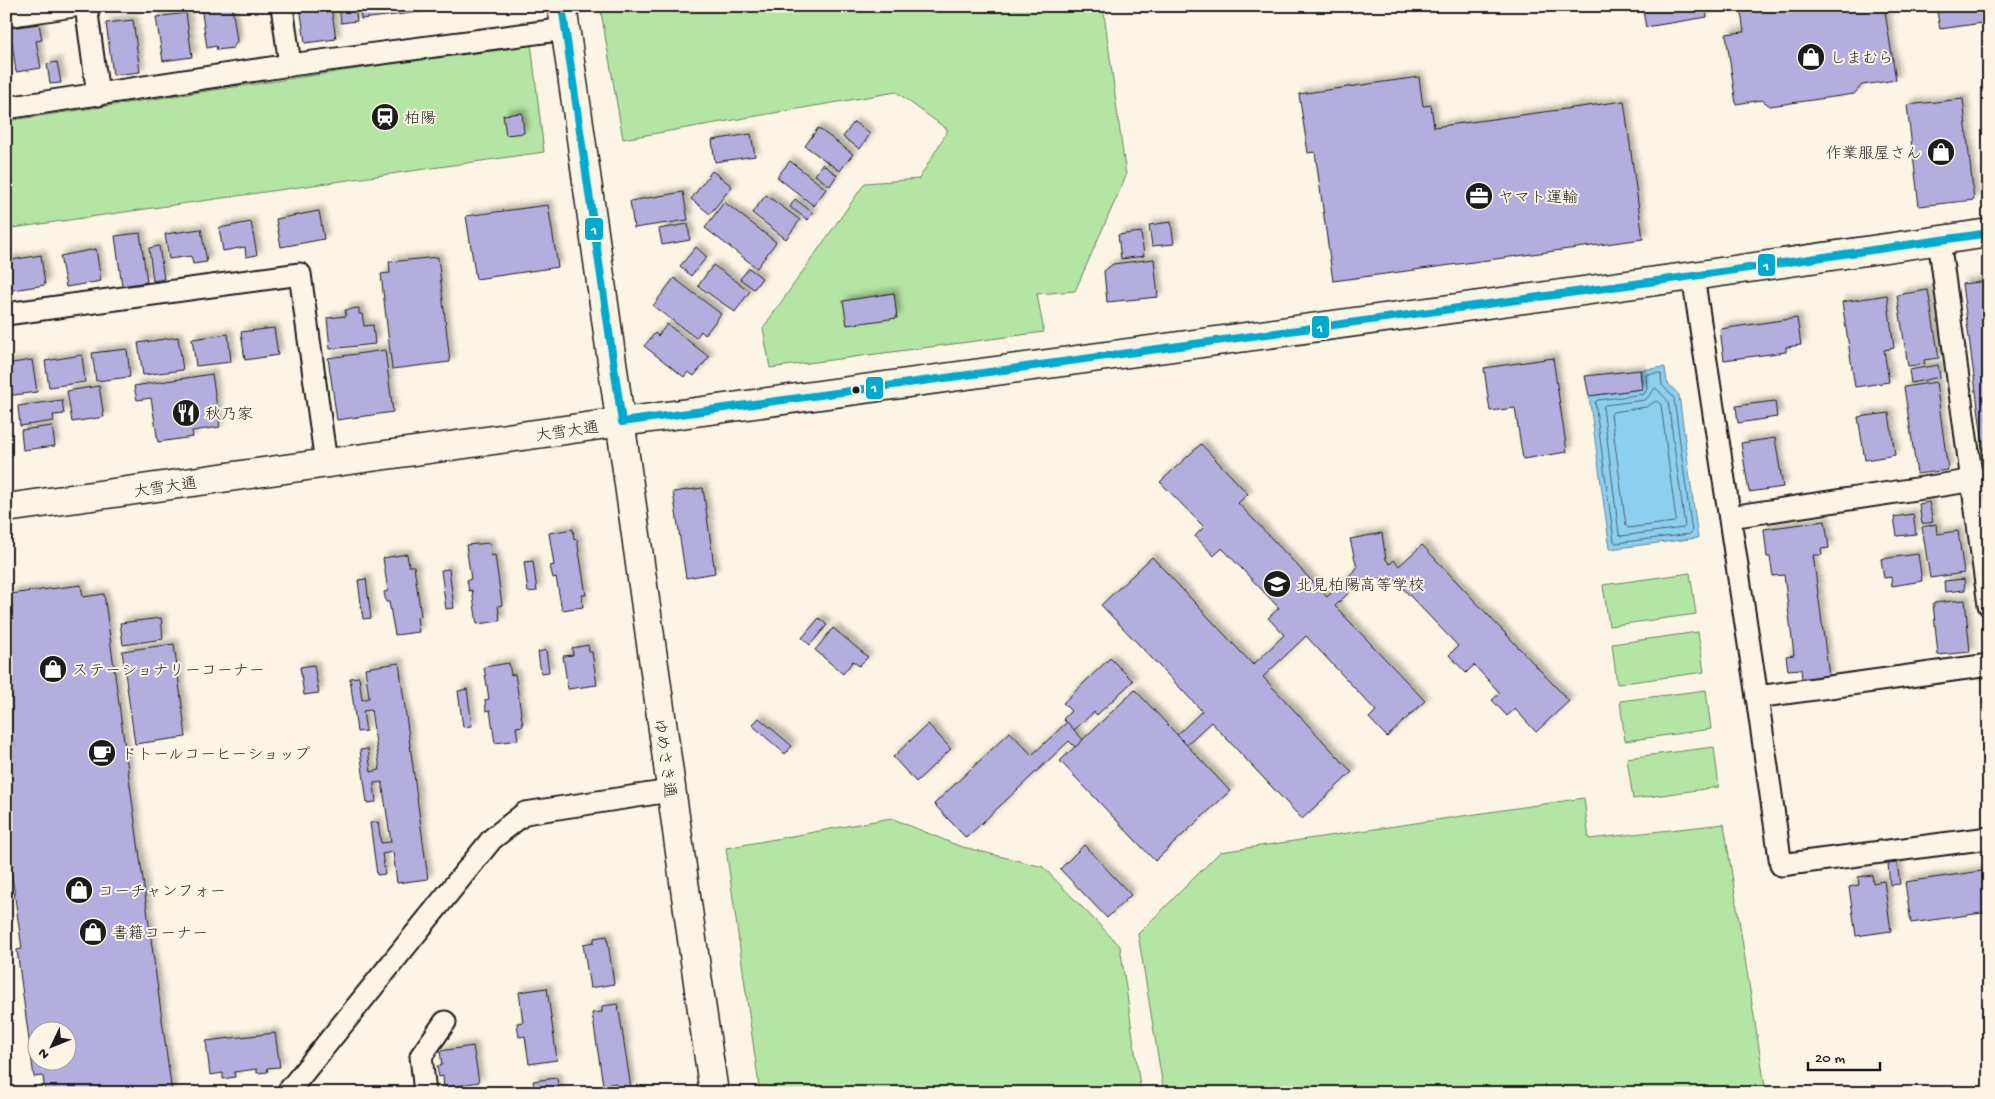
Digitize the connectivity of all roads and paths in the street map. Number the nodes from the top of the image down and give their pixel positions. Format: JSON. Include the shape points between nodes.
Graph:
{"nodes":[{"id":1,"x":74,"y":6,"type":"edge"},
{"id":2,"x":86,"y":6,"type":"edge"},
{"id":3,"x":282,"y":6,"type":"edge"},
{"id":4,"x":6,"y":16,"type":"edge"},
{"id":5,"x":564,"y":17,"type":"edge"},
{"id":6,"x":290,"y":65,"type":"junction"},
{"id":7,"x":98,"y":95,"type":"junction"},
{"id":8,"x":6,"y":108,"type":"edge"},
{"id":9,"x":1989,"y":233,"type":"edge"},
{"id":10,"x":1939,"y":240,"type":"junction"},
{"id":11,"x":1693,"y":276,"type":"junction"},
{"id":12,"x":6,"y":314,"type":"edge"},
{"id":13,"x":622,"y":422,"type":"junction"},
{"id":14,"x":326,"y":463,"type":"junction"},
{"id":15,"x":1980,"y":479,"type":"edge"},
{"id":16,"x":6,"y":508,"type":"edge"},
{"id":17,"x":1730,"y":517,"type":"junction"},
{"id":18,"x":1989,"y":605,"type":"edge"},
{"id":19,"x":1989,"y":665,"type":"edge"},
{"id":20,"x":1757,"y":697,"type":"junction"},
{"id":21,"x":670,"y":791,"type":"junction"},
{"id":22,"x":1989,"y":838,"type":"edge"},
{"id":23,"x":445,"y":1022,"type":"dead end"},
{"id":24,"x":287,"y":1093,"type":"edge"},
{"id":25,"x":424,"y":1093,"type":"edge"},
{"id":26,"x":714,"y":1093,"type":"edge"}],
"edges":[{"from":1,"to":4,"type":"street"},
{"from":2,"to":7,"type":"street"},
{"from":3,"to":6,"type":"street"},
{"from":5,"to":6,"type":"street"},
{"from":5,"to":13,"type":"main road","name":"ゆめさき通"},
{"from":6,"to":7,"type":"street"},
{"from":7,"to":8,"type":"street"},
{"from":9,"to":10,"type":"main road","name":"大雪大通"},
{"from":10,"to":11,"type":"main road","name":"大雪大通"},
{"from":10,"to":15,"type":"street"},
{"from":11,"to":13,"type":"main road","name":"大雪大通"},
{"from":11,"to":17,"type":"street"},
{"from":12,"to":14,"type":"street","via":[[300,274]]},
{"from":13,"to":14,"type":"main road","name":"大雪大通"},
{"from":13,"to":21,"type":"main road","name":"ゆめさき通"},
{"from":14,"to":16,"type":"main road","name":"大雪大通"},
{"from":15,"to":17,"type":"street"},
{"from":15,"to":18,"type":"street"},
{"from":17,"to":20,"type":"street"},
{"from":19,"to":20,"type":"street"},
{"from":20,"to":22,"type":"street","via":[[1781,865]]},
{"from":21,"to":24,"type":"street","via":[[525,813],[492,839]]},
{"from":21,"to":26,"type":"main road","name":"ゆめさき通"},
{"from":23,"to":25,"type":"street","via":[[421,1056]]}]}
